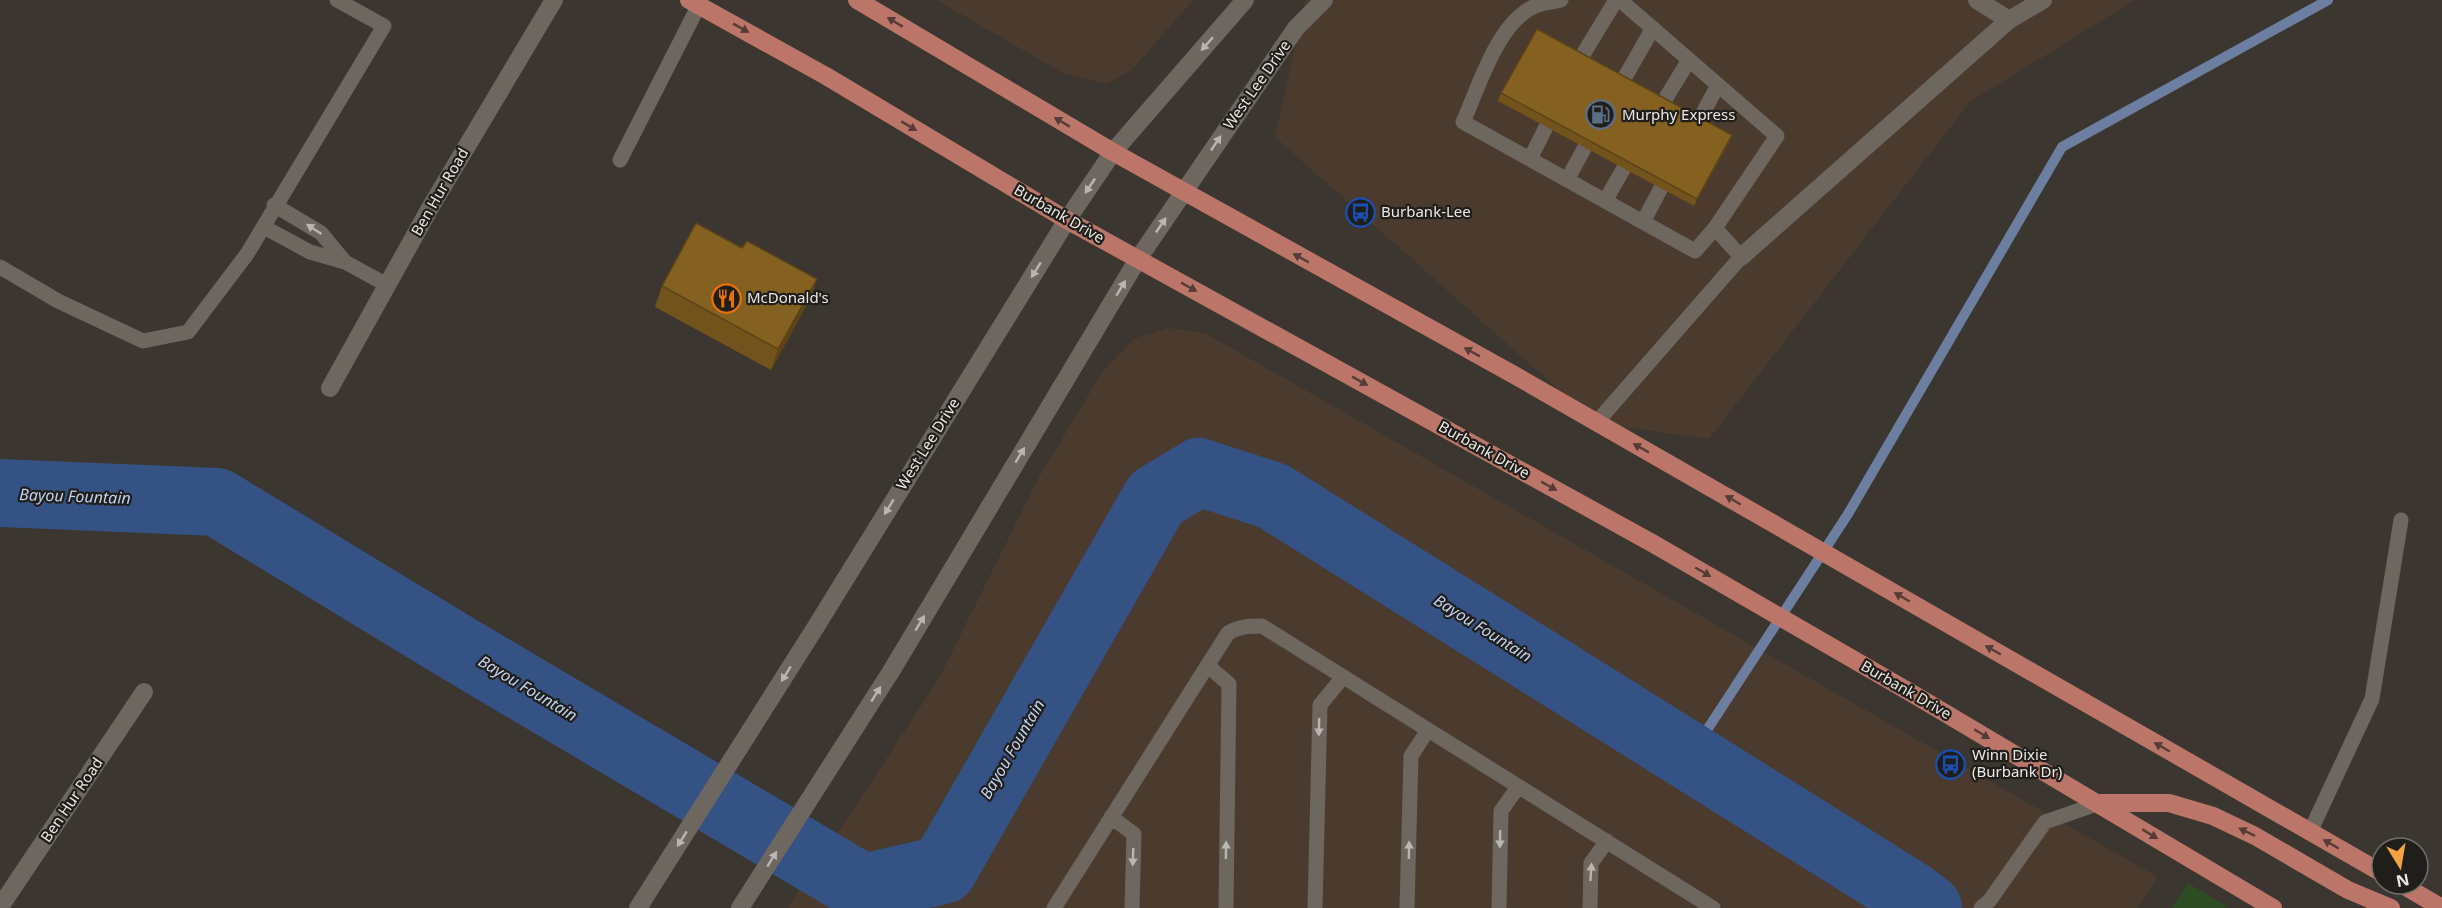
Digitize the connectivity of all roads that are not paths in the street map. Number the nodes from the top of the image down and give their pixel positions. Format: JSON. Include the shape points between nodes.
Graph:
{"nodes":[{"id":1,"x":338,"y":0,"type":"edge"},
{"id":2,"x":554,"y":0,"type":"edge"},
{"id":3,"x":857,"y":0,"type":"edge"},
{"id":4,"x":1245,"y":0,"type":"edge"},
{"id":5,"x":1323,"y":0,"type":"edge"},
{"id":6,"x":1561,"y":0,"type":"edge"},
{"id":7,"x":1618,"y":0,"type":"edge"},
{"id":8,"x":1977,"y":0,"type":"edge"},
{"id":9,"x":2043,"y":0,"type":"edge"},
{"id":10,"x":694,"y":3,"type":"edge"},
{"id":11,"x":2009,"y":20,"type":"junction"},
{"id":12,"x":1653,"y":28,"type":"junction"},
{"id":13,"x":1689,"y":60,"type":"junction"},
{"id":14,"x":1579,"y":61,"type":"edge"},
{"id":15,"x":1622,"y":84,"type":"edge"},
{"id":16,"x":1718,"y":85,"type":"junction"},
{"id":17,"x":1660,"y":106,"type":"edge"},
{"id":18,"x":1697,"y":124,"type":"edge"},
{"id":19,"x":1546,"y":127,"type":"edge"},
{"id":20,"x":1585,"y":147,"type":"edge"},
{"id":21,"x":1113,"y":152,"type":"junction"},
{"id":22,"x":1530,"y":159,"type":"junction"},
{"id":23,"x":620,"y":160,"type":"dead end"},
{"id":24,"x":1624,"y":168,"type":"edge"},
{"id":25,"x":1568,"y":180,"type":"junction"},
{"id":26,"x":1661,"y":188,"type":"edge"},
{"id":27,"x":1183,"y":192,"type":"junction"},
{"id":28,"x":1605,"y":201,"type":"junction"},
{"id":29,"x":274,"y":205,"type":"junction"},
{"id":30,"x":1067,"y":220,"type":"junction"},
{"id":31,"x":1643,"y":222,"type":"junction"},
{"id":32,"x":264,"y":227,"type":"junction"},
{"id":33,"x":1715,"y":228,"type":"junction"},
{"id":34,"x":1741,"y":257,"type":"junction"},
{"id":35,"x":1138,"y":259,"type":"junction"},
{"id":36,"x":345,"y":262,"type":"junction"},
{"id":37,"x":0,"y":267,"type":"edge"},
{"id":38,"x":387,"y":285,"type":"junction"},
{"id":39,"x":330,"y":388,"type":"dead end"},
{"id":40,"x":1596,"y":423,"type":"junction"},
{"id":41,"x":2401,"y":520,"type":"dead end"},
{"id":42,"x":1208,"y":666,"type":"junction"},
{"id":43,"x":1343,"y":677,"type":"junction"},
{"id":44,"x":144,"y":692,"type":"dead end"},
{"id":45,"x":1428,"y":730,"type":"junction"},
{"id":46,"x":1518,"y":787,"type":"junction"},
{"id":47,"x":2100,"y":803,"type":"junction"},
{"id":48,"x":1111,"y":817,"type":"junction"},
{"id":49,"x":2310,"y":832,"type":"junction"},
{"id":50,"x":1606,"y":841,"type":"junction"},
{"id":51,"x":2370,"y":866,"type":"edge"},
{"id":52,"x":2422,"y":896,"type":"edge"},
{"id":53,"x":1985,"y":904,"type":"edge"},
{"id":54,"x":1703,"y":905,"type":"edge"},
{"id":55,"x":0,"y":907,"type":"edge"},
{"id":56,"x":638,"y":908,"type":"edge"},
{"id":57,"x":740,"y":908,"type":"edge"},
{"id":58,"x":1054,"y":908,"type":"edge"},
{"id":59,"x":1132,"y":908,"type":"edge"},
{"id":60,"x":1226,"y":908,"type":"edge"},
{"id":61,"x":1315,"y":908,"type":"edge"},
{"id":62,"x":1407,"y":908,"type":"edge"},
{"id":63,"x":1499,"y":908,"type":"edge"},
{"id":64,"x":1590,"y":908,"type":"edge"},
{"id":65,"x":2273,"y":908,"type":"edge"},
{"id":66,"x":2391,"y":908,"type":"edge"},
{"id":67,"x":2442,"y":908,"type":"edge"}],
"edges":[{"from":1,"to":29,"type":"lane","via":[[384,26]]},
{"from":2,"to":38,"type":"main road","name":"Ben Hur Road"},
{"from":21,"to":3,"type":"main road","one_way":true},
{"from":4,"to":21,"type":"main road","name":"West Lee Drive","one_way":true},
{"from":27,"to":5,"type":"main road","name":"West Lee Drive","one_way":true,"via":[[1296,28]]},
{"from":6,"to":22,"type":"lane","via":[[1536,5],[1501,36],[1463,122]]},
{"from":7,"to":12,"type":"lane"},
{"from":7,"to":14,"type":"lane"},
{"from":8,"to":11,"type":"main road"},
{"from":9,"to":11,"type":"main road"},
{"from":10,"to":23,"type":"lane"},
{"from":10,"to":30,"type":"main road","name":"Burbank Drive","one_way":true,"via":[[826,76]]},
{"from":11,"to":34,"type":"main road"},
{"from":12,"to":13,"type":"lane"},
{"from":12,"to":15,"type":"lane"},
{"from":13,"to":16,"type":"lane"},
{"from":13,"to":17,"type":"lane"},
{"from":16,"to":18,"type":"lane"},
{"from":16,"to":33,"type":"lane","via":[[1777,136]]},
{"from":19,"to":22,"type":"lane"},
{"from":20,"to":25,"type":"lane"},
{"from":21,"to":27,"type":"main road"},
{"from":21,"to":30,"type":"main road","name":"West Lee Drive","one_way":true},
{"from":22,"to":25,"type":"lane"},
{"from":24,"to":28,"type":"lane"},
{"from":25,"to":28,"type":"lane"},
{"from":26,"to":31,"type":"lane"},
{"from":35,"to":27,"type":"main road","name":"West Lee Drive","one_way":true},
{"from":40,"to":27,"type":"main road","one_way":true},
{"from":28,"to":31,"type":"lane"},
{"from":29,"to":32,"type":"lane"},
{"from":36,"to":29,"type":"lane","one_way":true,"via":[[321,233]]},
{"from":30,"to":35,"type":"main road","name":"Burbank Drive"},
{"from":30,"to":56,"type":"main road","name":"West Lee Drive","one_way":true},
{"from":31,"to":33,"type":"lane","via":[[1695,251]]},
{"from":32,"to":36,"type":"lane","via":[[310,252]]},
{"from":32,"to":37,"type":"lane","via":[[188,332],[143,341],[58,301]]},
{"from":33,"to":34,"type":"lane"},
{"from":34,"to":40,"type":"lane"},
{"from":35,"to":47,"type":"main road","name":"Burbank Drive","one_way":true,"via":[[1652,543]]},
{"from":57,"to":35,"type":"main road","name":"West Lee Drive","one_way":true,"via":[[890,673]]},
{"from":36,"to":38,"type":"lane"},
{"from":38,"to":39,"type":"main road","name":"Ben Hur Road"},
{"from":49,"to":40,"type":"main road","one_way":true},
{"from":41,"to":49,"type":"lane","via":[[2372,699]]},
{"from":42,"to":43,"type":"lane","via":[[1228,633],[1262,626]]},
{"from":42,"to":48,"type":"lane"},
{"from":60,"to":42,"type":"lane","one_way":true,"via":[[1229,684]]},
{"from":43,"to":45,"type":"lane"},
{"from":43,"to":61,"type":"lane","one_way":true,"via":[[1320,705]]},
{"from":44,"to":55,"type":"main road","name":"Ben Hur Road"},
{"from":45,"to":46,"type":"lane"},
{"from":62,"to":45,"type":"lane","one_way":true,"via":[[1411,756]]},
{"from":46,"to":50,"type":"lane"},
{"from":46,"to":63,"type":"lane","one_way":true,"via":[[1501,811]]},
{"from":47,"to":53,"type":"lane","via":[[2045,822]]},
{"from":47,"to":65,"type":"main road","name":"Burbank Drive","one_way":true},
{"from":66,"to":47,"type":"main road","one_way":true,"via":[[2348,890],[2213,816],[2169,803]]},
{"from":48,"to":58,"type":"lane"},
{"from":48,"to":59,"type":"lane","one_way":true,"via":[[1134,834]]},
{"from":51,"to":49,"type":"main road","one_way":true},
{"from":50,"to":54,"type":"lane"},
{"from":64,"to":50,"type":"lane","one_way":true,"via":[[1591,863]]},
{"from":52,"to":67,"type":"main road"}]}
